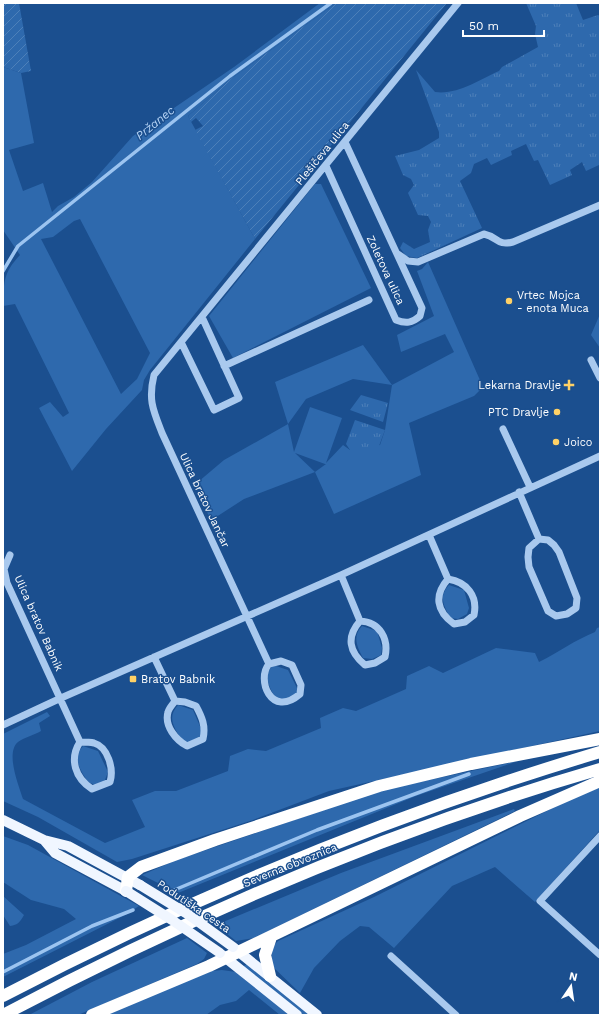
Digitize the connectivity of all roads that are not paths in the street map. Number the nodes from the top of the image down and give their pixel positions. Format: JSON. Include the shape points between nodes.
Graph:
{"nodes":[{"id":1,"x":458,"y":3,"type":"edge"},
{"id":2,"x":346,"y":142,"type":"junction"},
{"id":3,"x":326,"y":166,"type":"junction"},
{"id":4,"x":600,"y":205,"type":"edge"},
{"id":5,"x":398,"y":254,"type":"junction"},
{"id":6,"x":369,"y":300,"type":"dead end"},
{"id":7,"x":202,"y":317,"type":"junction"},
{"id":8,"x":181,"y":342,"type":"junction"},
{"id":9,"x":591,"y":360,"type":"dead end"},
{"id":10,"x":224,"y":366,"type":"junction"},
{"id":11,"x":600,"y":378,"type":"edge"},
{"id":12,"x":150,"y":390,"type":"joint"},
{"id":13,"x":503,"y":429,"type":"dead end"},
{"id":14,"x":600,"y":456,"type":"edge"},
{"id":15,"x":530,"y":487,"type":"junction"},
{"id":16,"x":519,"y":492,"type":"junction"},
{"id":17,"x":429,"y":535,"type":"junction"},
{"id":18,"x":539,"y":539,"type":"junction"},
{"id":19,"x":10,"y":555,"type":"dead end"},
{"id":20,"x":341,"y":575,"type":"junction"},
{"id":21,"x":448,"y":579,"type":"junction"},
{"id":22,"x":246,"y":616,"type":"junction"},
{"id":23,"x":360,"y":621,"type":"junction"},
{"id":24,"x":154,"y":657,"type":"junction"},
{"id":25,"x":269,"y":664,"type":"junction"},
{"id":26,"x":60,"y":698,"type":"junction"},
{"id":27,"x":175,"y":701,"type":"junction"},
{"id":28,"x":3,"y":725,"type":"edge"},
{"id":29,"x":600,"y":739,"type":"edge"},
{"id":30,"x":80,"y":742,"type":"junction"},
{"id":31,"x":600,"y":752,"type":"edge"},
{"id":32,"x":600,"y":769,"type":"edge"},
{"id":33,"x":600,"y":781,"type":"edge"},
{"id":34,"x":3,"y":820,"type":"edge"},
{"id":35,"x":600,"y":836,"type":"edge"},
{"id":36,"x":44,"y":840,"type":"junction"},
{"id":37,"x":128,"y":877,"type":"junction"},
{"id":38,"x":126,"y":891,"type":"junction"},
{"id":39,"x":271,"y":937,"type":"junction"},
{"id":40,"x":236,"y":950,"type":"junction"},
{"id":41,"x":600,"y":954,"type":"edge"},
{"id":42,"x":223,"y":956,"type":"junction"},
{"id":43,"x":391,"y":956,"type":"dead end"},
{"id":44,"x":270,"y":976,"type":"junction"},
{"id":45,"x":3,"y":996,"type":"edge"},
{"id":46,"x":3,"y":1015,"type":"edge"},
{"id":47,"x":92,"y":1015,"type":"edge"},
{"id":48,"x":297,"y":1015,"type":"edge"},
{"id":49,"x":318,"y":1015,"type":"edge"},
{"id":50,"x":456,"y":1015,"type":"edge"}],
"edges":[{"from":1,"to":2,"type":"street","name":"Plešičeva ulica"},
{"from":2,"to":3,"type":"street","name":"Plešičeva ulica"},
{"from":2,"to":5,"type":"street","name":"Zoletova ulica"},
{"from":3,"to":5,"type":"street","name":"Zoletova ulica","via":[[396,320],[404,323],[413,322],[420,316],[422,308]]},
{"from":3,"to":7,"type":"street","name":"Plešičeva ulica"},
{"from":4,"to":5,"type":"street","name":"Zoletova ulica","via":[[504,244],[484,234],[418,262],[408,261]]},
{"from":6,"to":10,"type":"street"},
{"from":7,"to":8,"type":"street","name":"Plešičeva ulica"},
{"from":7,"to":10,"type":"street"},
{"from":8,"to":10,"type":"street","via":[[214,410],[239,398]]},
{"from":8,"to":12,"type":"street","name":"Plešičeva ulica","via":[[154,375]]},
{"from":9,"to":11,"type":"street"},
{"from":12,"to":22,"type":"street","name":"Ulica bratov Jančar","via":[[152,408],[162,433]]},
{"from":13,"to":15,"type":"street"},
{"from":14,"to":15,"type":"street"},
{"from":15,"to":16,"type":"street"},
{"from":16,"to":17,"type":"street"},
{"from":16,"to":18,"type":"street"},
{"from":17,"to":20,"type":"street"},
{"from":17,"to":21,"type":"street"},
{"from":18,"to":18,"type":"street","via":[[554,544],[577,598],[576,608],[567,614],[556,616],[548,611],[529,567],[529,548]]},
{"from":19,"to":26,"type":"street","name":"Ulica bratov Babnik","via":[[4,569],[7,583]]},
{"from":20,"to":22,"type":"street"},
{"from":20,"to":23,"type":"street"},
{"from":21,"to":21,"type":"street","via":[[459,581],[468,588],[476,606],[474,615],[465,622],[454,624],[446,618],[438,601],[440,588]]},
{"from":22,"to":24,"type":"street"},
{"from":22,"to":25,"type":"street"},
{"from":23,"to":23,"type":"street","via":[[369,621],[379,627],[387,646],[385,657],[375,663],[365,665],[358,659],[350,641],[352,630]]},
{"from":24,"to":26,"type":"street"},
{"from":24,"to":27,"type":"street"},
{"from":25,"to":25,"type":"street","via":[[281,661],[292,665],[301,685],[300,694],[293,700],[284,703],[270,697],[263,679],[264,669]]},
{"from":26,"to":28,"type":"street"},
{"from":26,"to":30,"type":"street","name":"Ulica bratov Babnik"},
{"from":27,"to":27,"type":"street","via":[[196,706],[202,718],[206,730],[203,739],[195,744],[187,746],[178,742],[171,732],[168,711]]},
{"from":29,"to":37,"type":"highway","via":[[471,764],[379,786],[207,843],[141,867]]},
{"from":30,"to":30,"type":"street","via":[[94,743],[105,750],[113,774],[110,782],[92,789],[84,784],[74,762],[74,751]]},
{"from":31,"to":45,"type":"highway","name":"Severna obvoznica","via":[[446,802],[317,850],[129,933]]},
{"from":32,"to":46,"type":"highway","name":"Severna obvoznica","via":[[479,807],[323,865],[154,939]]},
{"from":33,"to":39,"type":"highway","via":[[520,816]]},
{"from":34,"to":36,"type":"main road","name":"Podutiška cesta"},
{"from":35,"to":41,"type":"street","via":[[540,901]]},
{"from":36,"to":37,"type":"main road","name":"Podutiška cesta","via":[[68,846]]},
{"from":36,"to":38,"type":"main road","name":"Podutiška cesta","via":[[55,853]]},
{"from":37,"to":38,"type":"highway"},
{"from":37,"to":40,"type":"main road","name":"Podutiška cesta","bridge":true,"via":[[189,915]]},
{"from":38,"to":42,"type":"main road","name":"Podutiška cesta","bridge":true},
{"from":39,"to":40,"type":"highway"},
{"from":39,"to":44,"type":"highway","via":[[265,955]]},
{"from":40,"to":42,"type":"highway"},
{"from":40,"to":44,"type":"main road","name":"Podutiška cesta"},
{"from":42,"to":47,"type":"highway"},
{"from":42,"to":48,"type":"main road","name":"Podutiška cesta"},
{"from":43,"to":50,"type":"street"},
{"from":44,"to":49,"type":"main road","name":"Podutiška cesta"}]}
